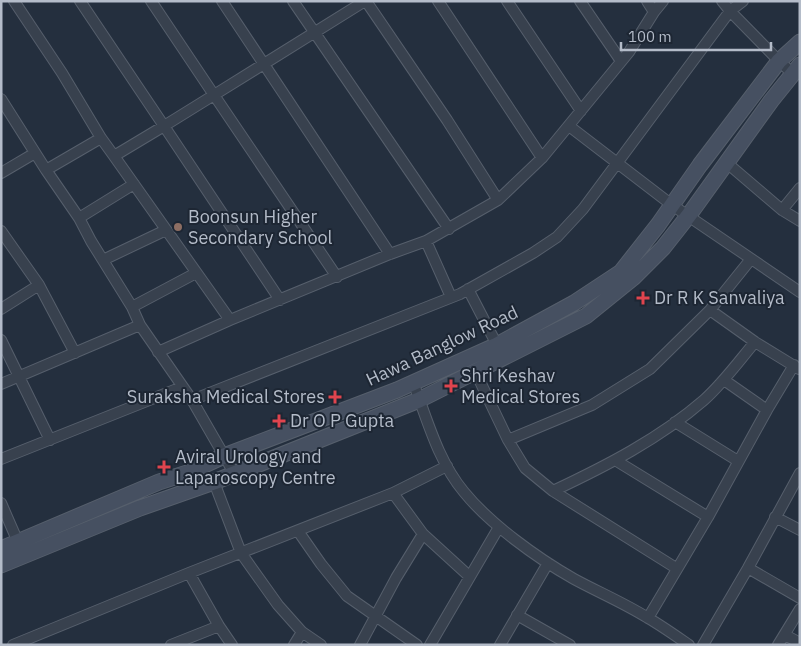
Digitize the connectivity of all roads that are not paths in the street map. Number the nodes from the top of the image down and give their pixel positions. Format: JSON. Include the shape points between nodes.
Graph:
{"nodes":[{"id":1,"x":14,"y":1,"type":"edge"},
{"id":2,"x":80,"y":1,"type":"edge"},
{"id":3,"x":151,"y":1,"type":"edge"},
{"id":4,"x":222,"y":1,"type":"edge"},
{"id":5,"x":293,"y":1,"type":"edge"},
{"id":6,"x":366,"y":1,"type":"edge"},
{"id":7,"x":438,"y":1,"type":"edge"},
{"id":8,"x":507,"y":1,"type":"edge"},
{"id":9,"x":580,"y":1,"type":"edge"},
{"id":10,"x":647,"y":1,"type":"edge"},
{"id":11,"x":663,"y":1,"type":"edge"},
{"id":12,"x":722,"y":1,"type":"edge"},
{"id":13,"x":743,"y":1,"type":"edge"},
{"id":14,"x":730,"y":11,"type":"junction"},
{"id":15,"x":654,"y":12,"type":"junction"},
{"id":16,"x":314,"y":33,"type":"junction"},
{"id":17,"x":800,"y":42,"type":"edge"},
{"id":18,"x":621,"y":61,"type":"junction"},
{"id":19,"x":779,"y":61,"type":"junction"},
{"id":20,"x":264,"y":64,"type":"junction"},
{"id":21,"x":796,"y":69,"type":"edge"},
{"id":22,"x":214,"y":95,"type":"junction"},
{"id":23,"x":2,"y":103,"type":"edge"},
{"id":24,"x":581,"y":110,"type":"junction"},
{"id":25,"x":164,"y":126,"type":"junction"},
{"id":26,"x":569,"y":126,"type":"junction"},
{"id":27,"x":101,"y":138,"type":"junction"},
{"id":28,"x":35,"y":153,"type":"junction"},
{"id":29,"x":114,"y":156,"type":"junction"},
{"id":30,"x":542,"y":158,"type":"junction"},
{"id":31,"x":618,"y":162,"type":"junction"},
{"id":32,"x":727,"y":163,"type":"junction"},
{"id":33,"x":46,"y":170,"type":"junction"},
{"id":34,"x":1,"y":173,"type":"edge"},
{"id":35,"x":134,"y":184,"type":"junction"},
{"id":36,"x":800,"y":188,"type":"edge"},
{"id":37,"x":498,"y":200,"type":"junction"},
{"id":38,"x":672,"y":205,"type":"junction"},
{"id":39,"x":782,"y":210,"type":"junction"},
{"id":40,"x":689,"y":216,"type":"junction"},
{"id":41,"x":79,"y":218,"type":"junction"},
{"id":42,"x":800,"y":221,"type":"edge"},
{"id":43,"x":449,"y":229,"type":"junction"},
{"id":44,"x":166,"y":230,"type":"junction"},
{"id":45,"x":1,"y":231,"type":"edge"},
{"id":46,"x":426,"y":241,"type":"junction"},
{"id":47,"x":4,"y":242,"type":"edge"},
{"id":48,"x":390,"y":254,"type":"junction"},
{"id":49,"x":751,"y":259,"type":"junction"},
{"id":50,"x":103,"y":260,"type":"junction"},
{"id":51,"x":196,"y":273,"type":"junction"},
{"id":52,"x":337,"y":277,"type":"junction"},
{"id":53,"x":39,"y":285,"type":"junction"},
{"id":54,"x":468,"y":290,"type":"junction"},
{"id":55,"x":800,"y":292,"type":"edge"},
{"id":56,"x":451,"y":297,"type":"junction"},
{"id":57,"x":280,"y":300,"type":"junction"},
{"id":58,"x":132,"y":307,"type":"junction"},
{"id":59,"x":1,"y":309,"type":"edge"},
{"id":60,"x":710,"y":310,"type":"junction"},
{"id":61,"x":230,"y":320,"type":"junction"},
{"id":62,"x":140,"y":325,"type":"junction"},
{"id":63,"x":1,"y":340,"type":"edge"},
{"id":64,"x":755,"y":342,"type":"junction"},
{"id":65,"x":497,"y":345,"type":"junction"},
{"id":66,"x":158,"y":352,"type":"junction"},
{"id":67,"x":75,"y":353,"type":"junction"},
{"id":68,"x":797,"y":367,"type":"edge"},
{"id":69,"x":475,"y":371,"type":"junction"},
{"id":70,"x":20,"y":376,"type":"junction"},
{"id":71,"x":724,"y":380,"type":"junction"},
{"id":72,"x":413,"y":382,"type":"junction"},
{"id":73,"x":1,"y":384,"type":"edge"},
{"id":74,"x":182,"y":388,"type":"junction"},
{"id":75,"x":192,"y":400,"type":"junction"},
{"id":76,"x":419,"y":400,"type":"junction"},
{"id":77,"x":767,"y":410,"type":"junction"},
{"id":78,"x":675,"y":422,"type":"junction"},
{"id":79,"x":50,"y":440,"type":"junction"},
{"id":80,"x":508,"y":440,"type":"junction"},
{"id":81,"x":224,"y":456,"type":"junction"},
{"id":82,"x":1,"y":459,"type":"edge"},
{"id":83,"x":615,"y":460,"type":"junction"},
{"id":84,"x":738,"y":461,"type":"junction"},
{"id":85,"x":447,"y":466,"type":"junction"},
{"id":86,"x":234,"y":473,"type":"junction"},
{"id":87,"x":800,"y":473,"type":"edge"},
{"id":88,"x":214,"y":482,"type":"junction"},
{"id":89,"x":553,"y":491,"type":"junction"},
{"id":90,"x":393,"y":493,"type":"junction"},
{"id":91,"x":1,"y":503,"type":"edge"},
{"id":92,"x":708,"y":517,"type":"junction"},
{"id":93,"x":776,"y":517,"type":"junction"},
{"id":94,"x":499,"y":527,"type":"junction"},
{"id":95,"x":298,"y":530,"type":"junction"},
{"id":96,"x":800,"y":530,"type":"edge"},
{"id":97,"x":423,"y":534,"type":"junction"},
{"id":98,"x":18,"y":542,"type":"junction"},
{"id":99,"x":1,"y":549,"type":"edge"},
{"id":100,"x":241,"y":553,"type":"junction"},
{"id":101,"x":548,"y":563,"type":"junction"},
{"id":102,"x":1,"y":565,"type":"edge"},
{"id":103,"x":676,"y":568,"type":"junction"},
{"id":104,"x":748,"y":568,"type":"junction"},
{"id":105,"x":189,"y":573,"type":"junction"},
{"id":106,"x":469,"y":576,"type":"junction"},
{"id":107,"x":800,"y":598,"type":"edge"},
{"id":108,"x":800,"y":609,"type":"edge"},
{"id":109,"x":517,"y":615,"type":"junction"},
{"id":110,"x":376,"y":617,"type":"junction"},
{"id":111,"x":648,"y":618,"type":"junction"},
{"id":112,"x":219,"y":626,"type":"junction"},
{"id":113,"x":302,"y":632,"type":"junction"},
{"id":114,"x":786,"y":634,"type":"junction"},
{"id":115,"x":800,"y":643,"type":"edge"},
{"id":116,"x":13,"y":645,"type":"edge"},
{"id":117,"x":171,"y":645,"type":"edge"},
{"id":118,"x":232,"y":645,"type":"edge"},
{"id":119,"x":294,"y":645,"type":"edge"},
{"id":120,"x":321,"y":645,"type":"edge"},
{"id":121,"x":360,"y":645,"type":"edge"},
{"id":122,"x":417,"y":645,"type":"edge"},
{"id":123,"x":430,"y":645,"type":"edge"},
{"id":124,"x":500,"y":645,"type":"edge"},
{"id":125,"x":569,"y":645,"type":"edge"},
{"id":126,"x":689,"y":645,"type":"edge"},
{"id":127,"x":703,"y":645,"type":"edge"},
{"id":128,"x":778,"y":645,"type":"edge"}],
"edges":[{"from":1,"to":27,"type":"street"},
{"from":2,"to":25,"type":"street"},
{"from":3,"to":22,"type":"street"},
{"from":4,"to":20,"type":"street"},
{"from":5,"to":16,"type":"street"},
{"from":6,"to":16,"type":"street"},
{"from":6,"to":37,"type":"street","via":[[448,120]]},
{"from":7,"to":30,"type":"street"},
{"from":8,"to":24,"type":"street"},
{"from":9,"to":18,"type":"street"},
{"from":10,"to":15,"type":"street"},
{"from":11,"to":15,"type":"street"},
{"from":12,"to":14,"type":"street"},
{"from":13,"to":14,"type":"street"},
{"from":14,"to":19,"type":"street"},
{"from":14,"to":31,"type":"street"},
{"from":15,"to":18,"type":"street"},
{"from":16,"to":20,"type":"street"},
{"from":16,"to":43,"type":"street"},
{"from":17,"to":19,"type":"street","name":"Hawa Banglow Road"},
{"from":18,"to":24,"type":"street"},
{"from":19,"to":21,"type":"street"},
{"from":19,"to":38,"type":"street","name":"Hawa Banglow Road"},
{"from":20,"to":22,"type":"street"},
{"from":20,"to":48,"type":"street"},
{"from":21,"to":32,"type":"street","name":"Hawa Banglow Road"},
{"from":22,"to":25,"type":"street"},
{"from":22,"to":52,"type":"street"},
{"from":23,"to":28,"type":"street"},
{"from":24,"to":26,"type":"street"},
{"from":25,"to":29,"type":"street"},
{"from":25,"to":57,"type":"street"},
{"from":26,"to":30,"type":"street"},
{"from":26,"to":31,"type":"street"},
{"from":27,"to":29,"type":"street"},
{"from":27,"to":33,"type":"street"},
{"from":28,"to":33,"type":"street"},
{"from":28,"to":34,"type":"street"},
{"from":29,"to":35,"type":"street"},
{"from":30,"to":37,"type":"street"},
{"from":31,"to":38,"type":"street"},
{"from":31,"to":54,"type":"street","via":[[583,209],[557,237]]},
{"from":32,"to":39,"type":"street"},
{"from":32,"to":40,"type":"street","name":"Hawa Banglow Road"},
{"from":33,"to":41,"type":"street"},
{"from":35,"to":41,"type":"street"},
{"from":35,"to":44,"type":"street"},
{"from":36,"to":39,"type":"street"},
{"from":37,"to":43,"type":"street"},
{"from":38,"to":40,"type":"street"},
{"from":38,"to":65,"type":"street","name":"Hawa Banglow Road","via":[[621,272],[574,303]]},
{"from":39,"to":42,"type":"street"},
{"from":40,"to":49,"type":"street"},
{"from":40,"to":69,"type":"street","name":"Hawa Banglow Road","via":[[633,278],[586,316]]},
{"from":41,"to":50,"type":"street"},
{"from":43,"to":46,"type":"street"},
{"from":44,"to":50,"type":"street"},
{"from":44,"to":51,"type":"street"},
{"from":45,"to":47,"type":"street"},
{"from":46,"to":48,"type":"street"},
{"from":46,"to":56,"type":"street"},
{"from":47,"to":53,"type":"street"},
{"from":48,"to":52,"type":"street"},
{"from":49,"to":55,"type":"street"},
{"from":49,"to":60,"type":"street"},
{"from":50,"to":58,"type":"street"},
{"from":51,"to":58,"type":"street"},
{"from":51,"to":61,"type":"street"},
{"from":52,"to":57,"type":"street"},
{"from":53,"to":59,"type":"street"},
{"from":53,"to":67,"type":"street"},
{"from":54,"to":56,"type":"street"},
{"from":54,"to":65,"type":"street"},
{"from":56,"to":75,"type":"street"},
{"from":57,"to":61,"type":"street"},
{"from":58,"to":62,"type":"street"},
{"from":60,"to":64,"type":"street"},
{"from":60,"to":80,"type":"street","via":[[650,369],[592,405]]},
{"from":61,"to":66,"type":"street"},
{"from":62,"to":66,"type":"street"},
{"from":62,"to":67,"type":"street"},
{"from":63,"to":70,"type":"street"},
{"from":64,"to":68,"type":"street"},
{"from":64,"to":71,"type":"street"},
{"from":65,"to":72,"type":"street","name":"Hawa Banglow Road"},
{"from":66,"to":74,"type":"street"},
{"from":67,"to":70,"type":"street"},
{"from":68,"to":77,"type":"street"},
{"from":69,"to":76,"type":"street","name":"Hawa Banglow Road"},
{"from":69,"to":80,"type":"street"},
{"from":70,"to":73,"type":"street"},
{"from":70,"to":79,"type":"street"},
{"from":71,"to":77,"type":"street"},
{"from":71,"to":78,"type":"street"},
{"from":72,"to":76,"type":"street"},
{"from":72,"to":81,"type":"street","name":"Hawa Banglow Road"},
{"from":74,"to":75,"type":"street"},
{"from":74,"to":79,"type":"street"},
{"from":75,"to":81,"type":"street"},
{"from":76,"to":85,"type":"street"},
{"from":76,"to":86,"type":"street","name":"Hawa Banglow Road"},
{"from":77,"to":84,"type":"street"},
{"from":78,"to":83,"type":"street"},
{"from":78,"to":84,"type":"street"},
{"from":79,"to":82,"type":"street"},
{"from":80,"to":89,"type":"street","via":[[525,468]]},
{"from":81,"to":86,"type":"street"},
{"from":81,"to":98,"type":"street","name":"Hawa Banglow Road"},
{"from":83,"to":89,"type":"street"},
{"from":83,"to":92,"type":"street"},
{"from":84,"to":92,"type":"street"},
{"from":85,"to":90,"type":"street"},
{"from":85,"to":94,"type":"street","via":[[464,492]]},
{"from":86,"to":88,"type":"street","name":"Hawa Banglow Road"},
{"from":87,"to":93,"type":"street"},
{"from":88,"to":100,"type":"street"},
{"from":88,"to":102,"type":"street","name":"Hawa Banglow Road","via":[[140,508]]},
{"from":89,"to":103,"type":"street"},
{"from":90,"to":95,"type":"street"},
{"from":90,"to":97,"type":"street"},
{"from":91,"to":98,"type":"street"},
{"from":92,"to":103,"type":"street"},
{"from":93,"to":96,"type":"street"},
{"from":93,"to":104,"type":"street"},
{"from":94,"to":101,"type":"street"},
{"from":94,"to":106,"type":"street"},
{"from":95,"to":100,"type":"street"},
{"from":95,"to":110,"type":"street","via":[[348,596]]},
{"from":97,"to":106,"type":"street"},
{"from":97,"to":110,"type":"street"},
{"from":98,"to":99,"type":"street","name":"Hawa Banglow Road"},
{"from":100,"to":105,"type":"street"},
{"from":100,"to":113,"type":"street"},
{"from":101,"to":109,"type":"street"},
{"from":101,"to":111,"type":"street"},
{"from":103,"to":111,"type":"street"},
{"from":104,"to":107,"type":"street"},
{"from":104,"to":127,"type":"street"},
{"from":105,"to":112,"type":"street"},
{"from":105,"to":116,"type":"street"},
{"from":106,"to":123,"type":"street"},
{"from":108,"to":114,"type":"street"},
{"from":109,"to":124,"type":"street"},
{"from":109,"to":125,"type":"street"},
{"from":110,"to":121,"type":"street"},
{"from":110,"to":122,"type":"street"},
{"from":111,"to":126,"type":"street"},
{"from":112,"to":117,"type":"street"},
{"from":112,"to":118,"type":"street"},
{"from":113,"to":119,"type":"street"},
{"from":113,"to":120,"type":"street"},
{"from":114,"to":115,"type":"street"},
{"from":114,"to":128,"type":"street"}]}
